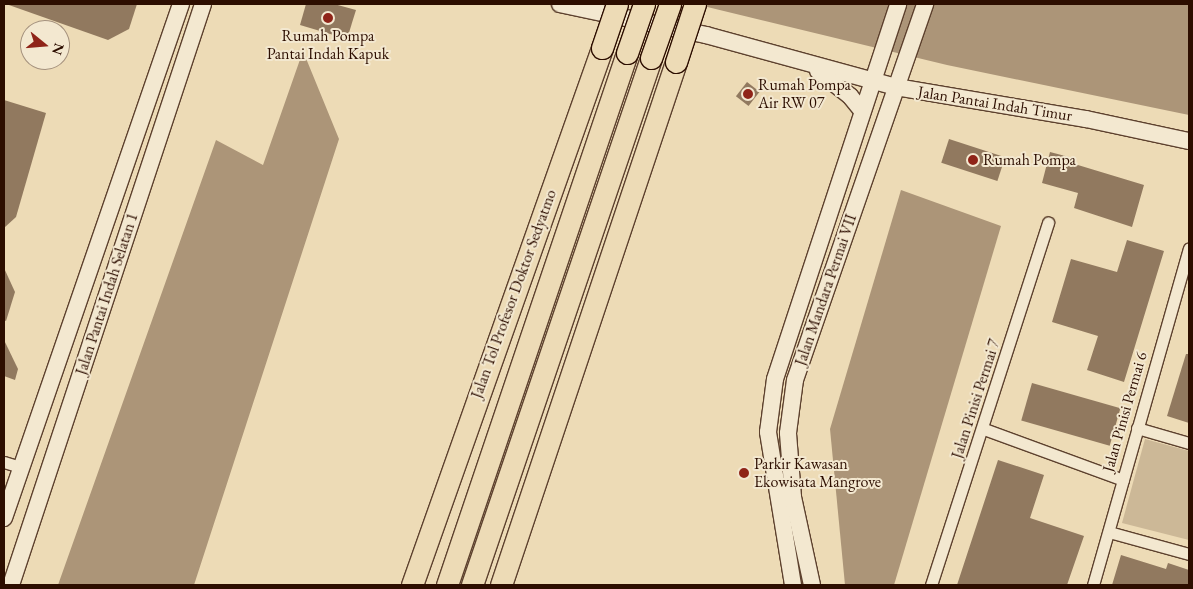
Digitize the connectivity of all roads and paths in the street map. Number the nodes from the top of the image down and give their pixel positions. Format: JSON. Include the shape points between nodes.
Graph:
{"nodes":[{"id":1,"x":180,"y":4,"type":"edge"},
{"id":2,"x":204,"y":4,"type":"edge"},
{"id":3,"x":560,"y":4,"type":"edge"},
{"id":4,"x":617,"y":4,"type":"edge"},
{"id":5,"x":644,"y":4,"type":"edge"},
{"id":6,"x":670,"y":4,"type":"edge"},
{"id":7,"x":695,"y":4,"type":"edge"},
{"id":8,"x":898,"y":4,"type":"edge"},
{"id":9,"x":925,"y":4,"type":"edge"},
{"id":10,"x":803,"y":62,"type":"junction"},
{"id":11,"x":872,"y":81,"type":"junction"},
{"id":12,"x":896,"y":87,"type":"junction"},
{"id":13,"x":862,"y":111,"type":"junction"},
{"id":14,"x":1189,"y":141,"type":"edge"},
{"id":15,"x":1048,"y":222,"type":"dead end"},
{"id":16,"x":1189,"y":248,"type":"edge"},
{"id":17,"x":1137,"y":428,"type":"junction"},
{"id":18,"x":984,"y":429,"type":"junction"},
{"id":19,"x":1189,"y":443,"type":"edge"},
{"id":20,"x":4,"y":462,"type":"edge"},
{"id":21,"x":20,"y":467,"type":"junction"},
{"id":22,"x":1123,"y":480,"type":"junction"},
{"id":23,"x":4,"y":518,"type":"edge"},
{"id":24,"x":1109,"y":532,"type":"junction"},
{"id":25,"x":1189,"y":554,"type":"edge"},
{"id":26,"x":11,"y":585,"type":"edge"},
{"id":27,"x":412,"y":585,"type":"edge"},
{"id":28,"x":447,"y":585,"type":"edge"},
{"id":29,"x":472,"y":585,"type":"edge"},
{"id":30,"x":502,"y":585,"type":"edge"},
{"id":31,"x":793,"y":585,"type":"edge"},
{"id":32,"x":812,"y":585,"type":"edge"},
{"id":33,"x":930,"y":585,"type":"edge"},
{"id":34,"x":1093,"y":585,"type":"edge"}],
"edges":[{"from":1,"to":21,"type":"main road","name":"Jalan Pantai Indah Selatan 1"},
{"from":2,"to":26,"type":"main road","name":"Jalan Pantai Indah Selatan 1"},
{"from":3,"to":10,"type":"main road","name":"Jalan Pantai Indah Timur","via":[[706,35]]},
{"from":4,"to":27,"type":"highway","name":"Jalan Tol Profesor Doktor Sedyatmo","bridge":true},
{"from":5,"to":28,"type":"highway","name":"Jalan Tol Profesor Doktor Sedyatmo","bridge":true},
{"from":6,"to":29,"type":"highway","bridge":true},
{"from":7,"to":30,"type":"highway","bridge":true},
{"from":8,"to":11,"type":"main road","name":"Jalan Mandara Permai VII"},
{"from":9,"to":12,"type":"main road","name":"Jalan Mandara Permai VII"},
{"from":10,"to":11,"type":"main road","name":"Jalan Pantai Indah Timur"},
{"from":10,"to":13,"type":"main road","name":"Jalan Pantai Indah Timur","via":[[836,83]]},
{"from":11,"to":12,"type":"main road","name":"Jalan Pantai Indah Timur"},
{"from":11,"to":13,"type":"main road","name":"Jalan Mandara Permai VII"},
{"from":12,"to":14,"type":"main road","name":"Jalan Pantai Indah Timur","via":[[1086,119]]},
{"from":12,"to":32,"type":"main road","name":"Jalan Mandara Permai VII","via":[[795,380],[788,433],[793,497]]},
{"from":13,"to":31,"type":"main road","name":"Jalan Mandara Permai VII","via":[[776,379],[768,432]]},
{"from":15,"to":18,"type":"street","name":"Jalan Pinisi Permai 7"},
{"from":16,"to":17,"type":"street","name":"Jalan Pinisi Permai 6"},
{"from":17,"to":19,"type":"street"},
{"from":17,"to":22,"type":"street","name":"Jalan Pinisi Permai 6"},
{"from":18,"to":22,"type":"street"},
{"from":18,"to":33,"type":"street","name":"Jalan Pinisi Permai 7"},
{"from":20,"to":21,"type":"street"},
{"from":21,"to":23,"type":"main road","name":"Jalan Pantai Indah Selatan 1"},
{"from":22,"to":24,"type":"street","name":"Jalan Pinisi Permai 6"},
{"from":24,"to":25,"type":"street"},
{"from":24,"to":34,"type":"street","name":"Jalan Pinisi Permai 6"}]}
